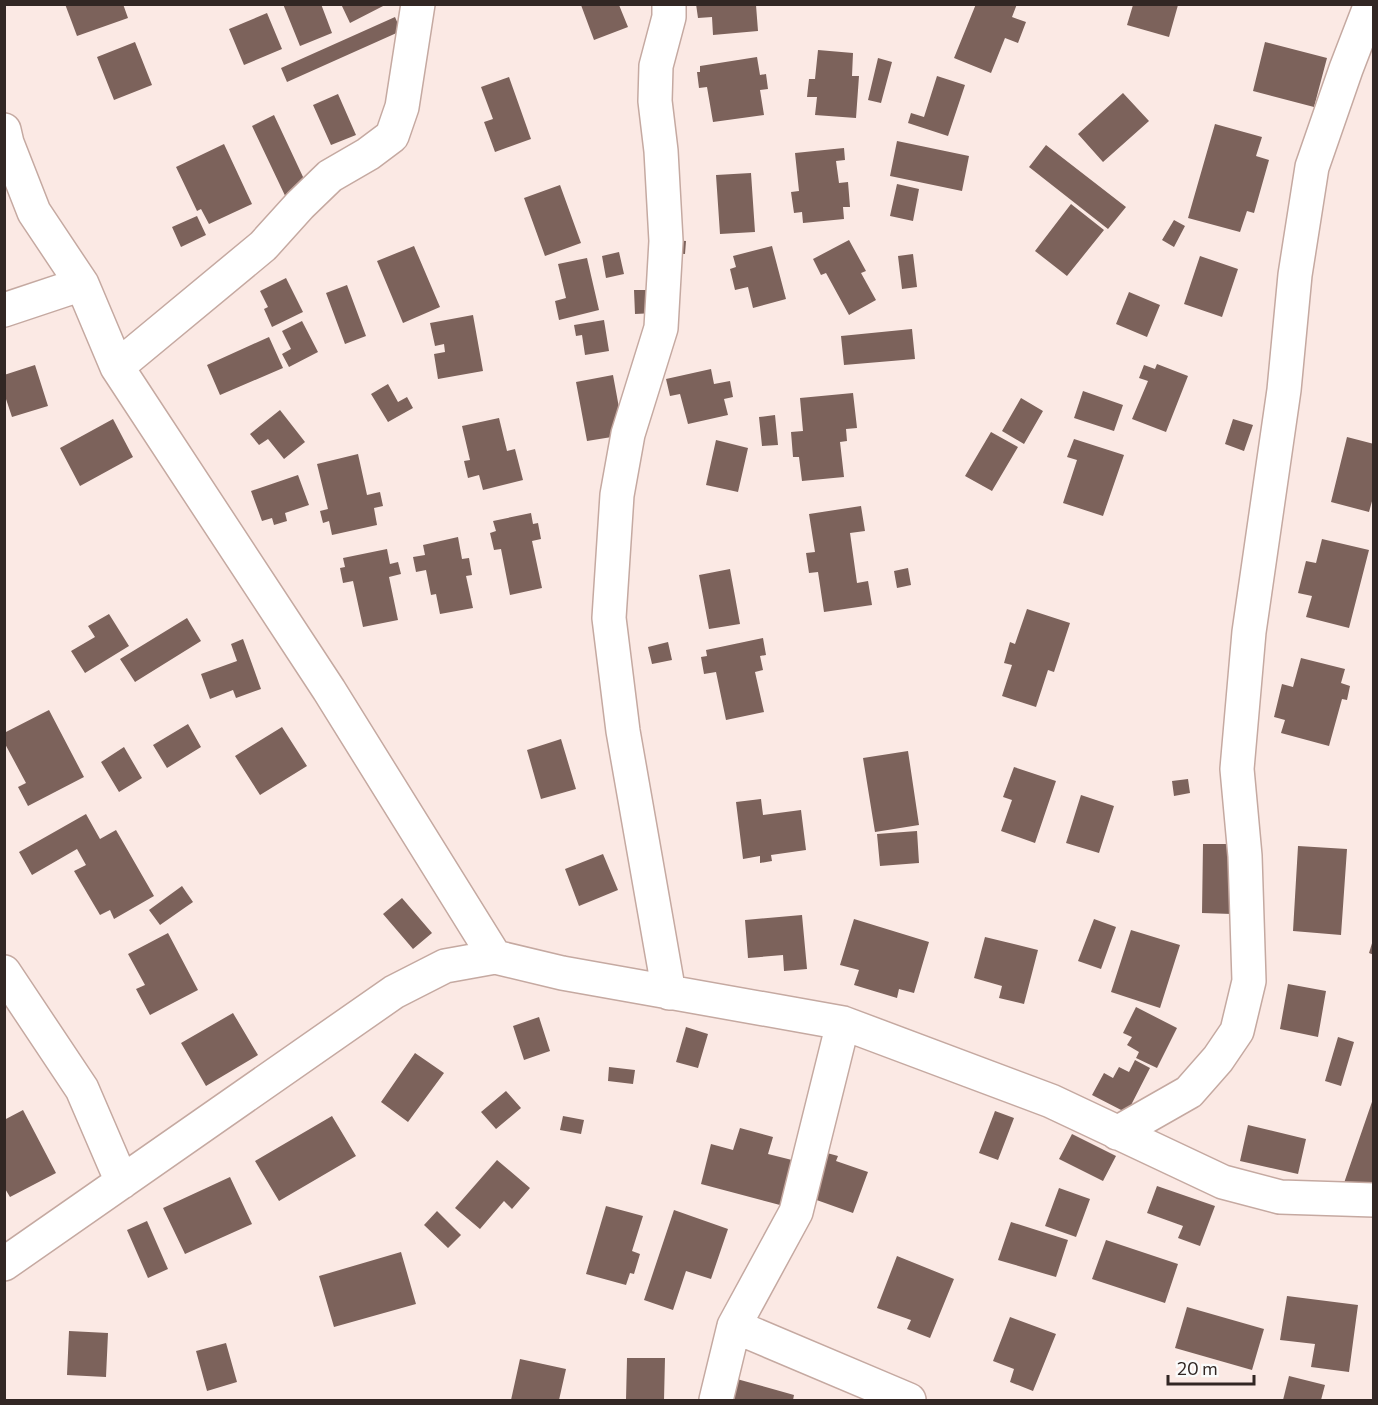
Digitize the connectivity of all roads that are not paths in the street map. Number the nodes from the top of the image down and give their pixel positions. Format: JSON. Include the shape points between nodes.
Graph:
{"nodes":[{"id":1,"x":418,"y":4,"type":"edge"},
{"id":2,"x":669,"y":4,"type":"edge"},
{"id":3,"x":1371,"y":4,"type":"edge"},
{"id":4,"x":4,"y":130,"type":"edge"},
{"id":5,"x":82,"y":284,"type":"junction"},
{"id":6,"x":4,"y":310,"type":"edge"},
{"id":7,"x":117,"y":367,"type":"junction"},
{"id":8,"x":495,"y":957,"type":"junction"},
{"id":9,"x":4,"y":972,"type":"edge"},
{"id":10,"x":669,"y":993,"type":"junction"},
{"id":11,"x":843,"y":1023,"type":"junction"},
{"id":12,"x":1117,"y":1133,"type":"junction"},
{"id":13,"x":122,"y":1182,"type":"junction"},
{"id":14,"x":1374,"y":1200,"type":"edge"},
{"id":15,"x":4,"y":1264,"type":"edge"},
{"id":16,"x":734,"y":1326,"type":"junction"},
{"id":17,"x":716,"y":1401,"type":"edge"},
{"id":18,"x":909,"y":1401,"type":"edge"}],
"edges":[{"from":1,"to":7,"type":"street","via":[[402,107],[392,136],[330,176],[263,246]]},
{"from":2,"to":10,"type":"street","via":[[656,66],[655,101],[666,241],[661,328],[628,434],[617,495],[609,618],[622,731]]},
{"from":3,"to":12,"type":"street","via":[[1312,167],[1249,632],[1237,769],[1250,981],[1238,1031],[1218,1059],[1189,1092]]},
{"from":4,"to":5,"type":"street","via":[[34,212]]},
{"from":5,"to":6,"type":"street"},
{"from":5,"to":7,"type":"street"},
{"from":7,"to":8,"type":"street","via":[[329,690]]},
{"from":8,"to":10,"type":"street"},
{"from":8,"to":13,"type":"street","via":[[444,966],[394,992]]},
{"from":9,"to":13,"type":"street","via":[[82,1089]]},
{"from":10,"to":11,"type":"street"},
{"from":11,"to":12,"type":"street","via":[[1051,1101]]},
{"from":11,"to":16,"type":"street","via":[[796,1212]]},
{"from":12,"to":14,"type":"street","via":[[1223,1182],[1280,1197]]},
{"from":13,"to":15,"type":"street"},
{"from":16,"to":17,"type":"street"},
{"from":16,"to":18,"type":"street"}]}
